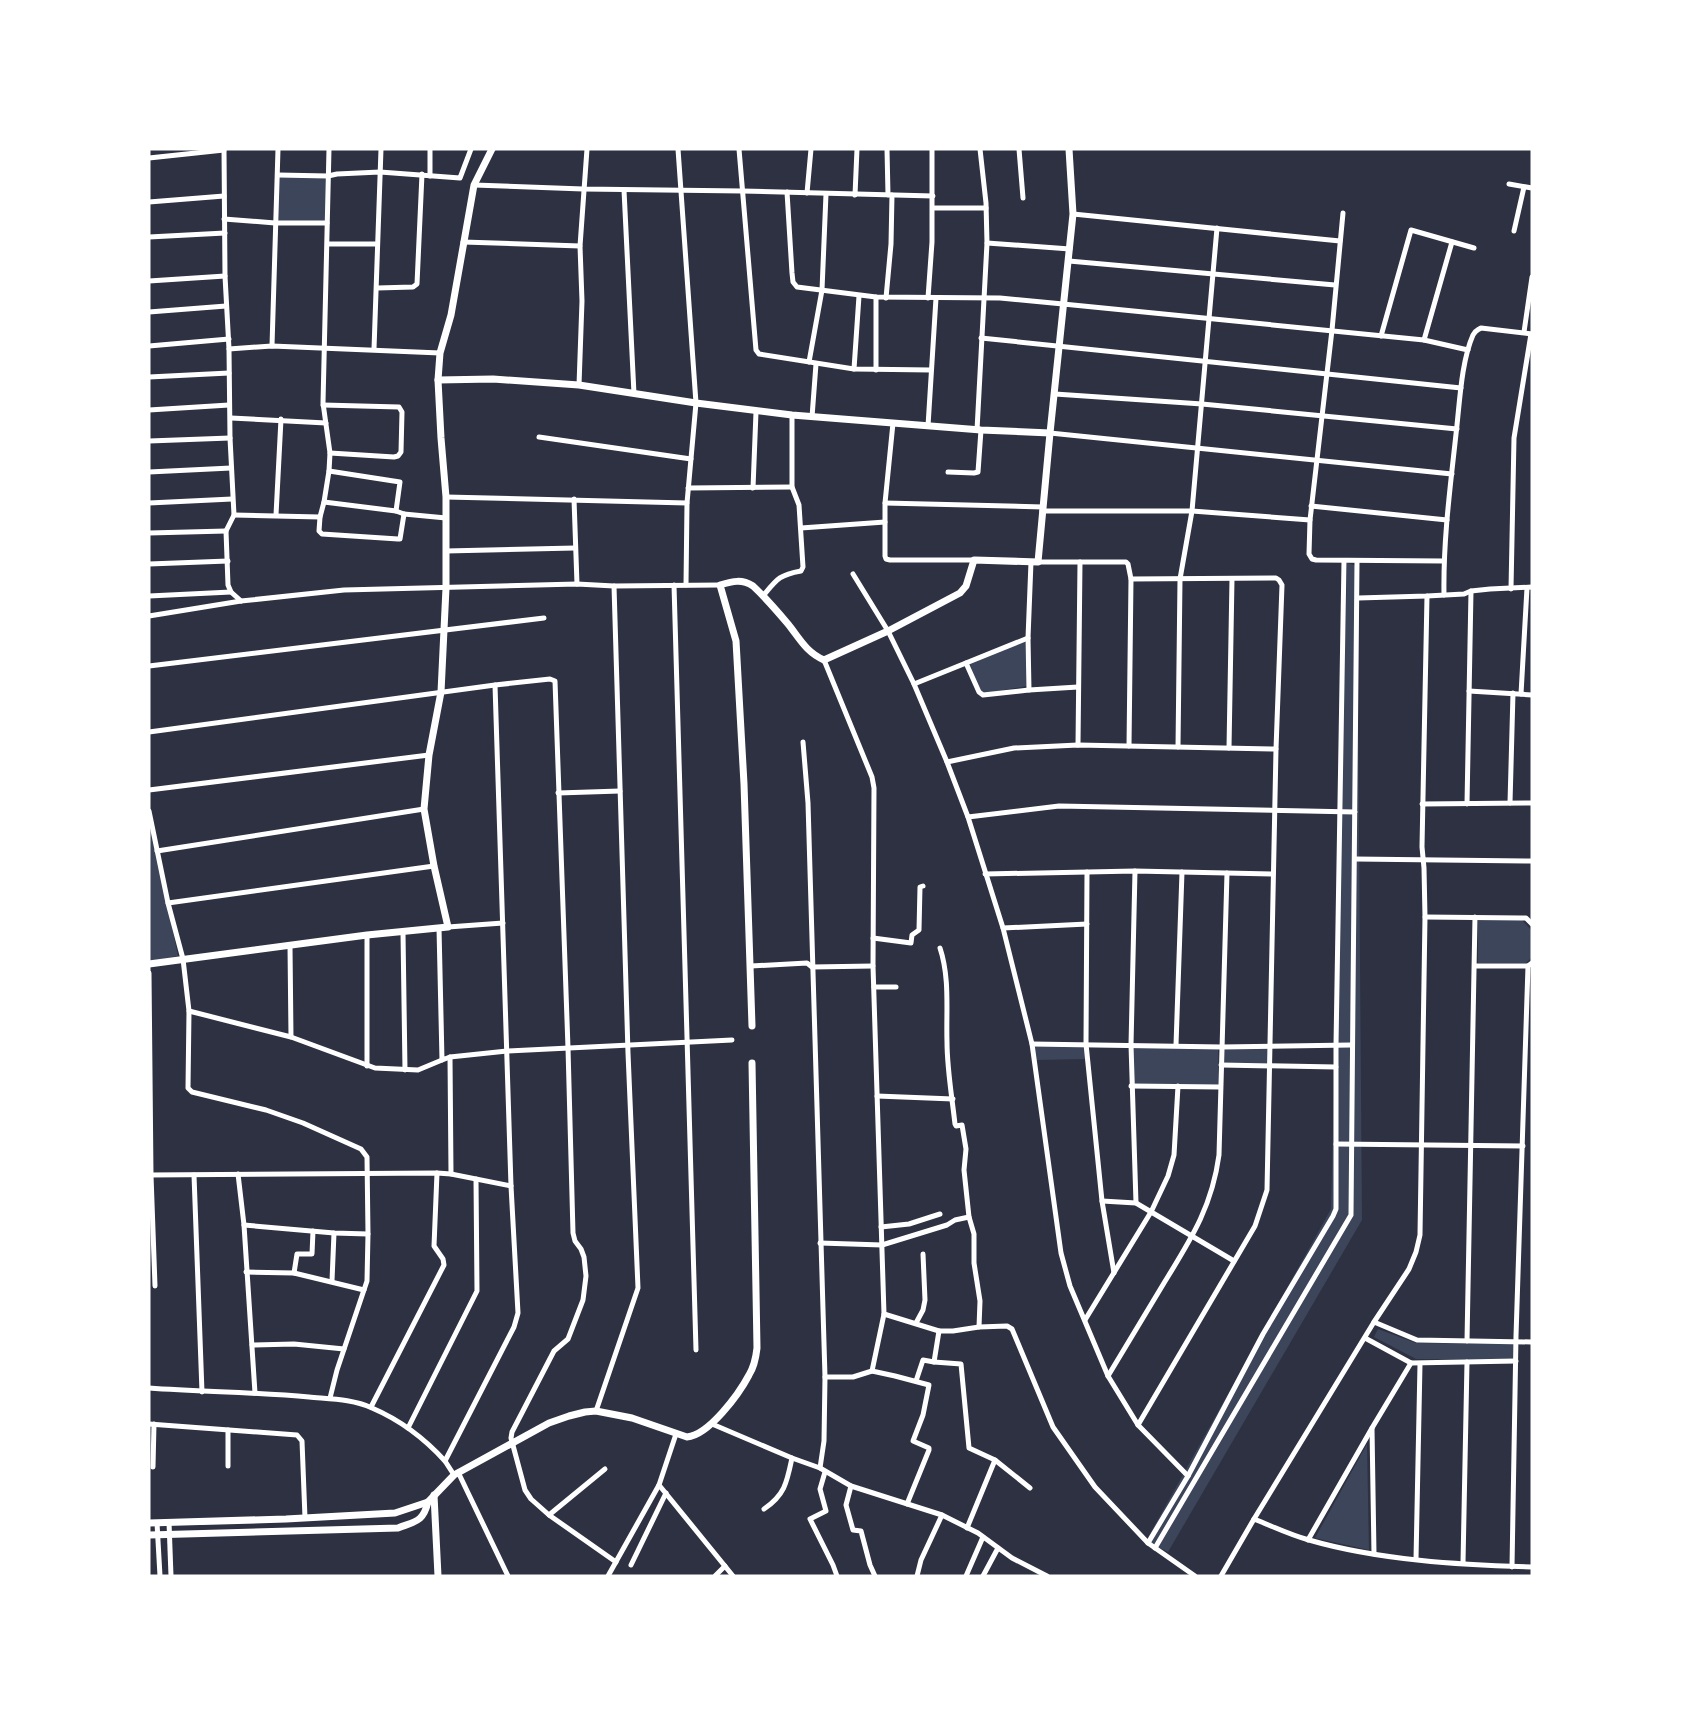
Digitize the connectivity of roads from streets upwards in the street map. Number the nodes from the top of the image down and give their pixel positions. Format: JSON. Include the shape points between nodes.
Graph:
{"nodes":[{"id":1,"x":224,"y":149,"type":"edge"},
{"id":2,"x":278,"y":149,"type":"edge"},
{"id":3,"x":329,"y":149,"type":"edge"},
{"id":4,"x":381,"y":149,"type":"edge"},
{"id":5,"x":430,"y":149,"type":"edge"},
{"id":6,"x":471,"y":149,"type":"edge"},
{"id":7,"x":492,"y":149,"type":"edge"},
{"id":8,"x":587,"y":149,"type":"edge"},
{"id":9,"x":678,"y":149,"type":"edge"},
{"id":10,"x":739,"y":149,"type":"edge"},
{"id":11,"x":811,"y":149,"type":"edge"},
{"id":12,"x":857,"y":149,"type":"edge"},
{"id":13,"x":887,"y":149,"type":"edge"},
{"id":14,"x":932,"y":149,"type":"edge"},
{"id":15,"x":980,"y":149,"type":"edge"},
{"id":16,"x":1019,"y":149,"type":"edge"},
{"id":17,"x":1069,"y":149,"type":"edge"},
{"id":18,"x":149,"y":158,"type":"edge"},
{"id":19,"x":380,"y":172,"type":"junction"},
{"id":20,"x":422,"y":174,"type":"junction"},
{"id":21,"x":278,"y":175,"type":"junction"},
{"id":22,"x":328,"y":176,"type":"junction"},
{"id":23,"x":430,"y":176,"type":"junction"},
{"id":24,"x":1509,"y":184,"type":"dead end"},
{"id":25,"x":474,"y":185,"type":"junction"},
{"id":26,"x":1524,"y":187,"type":"junction"},
{"id":27,"x":1532,"y":188,"type":"edge"},
{"id":28,"x":583,"y":189,"type":"junction"},
{"id":29,"x":624,"y":190,"type":"junction"},
{"id":30,"x":681,"y":191,"type":"junction"},
{"id":31,"x":743,"y":191,"type":"junction"},
{"id":32,"x":787,"y":192,"type":"junction"},
{"id":33,"x":807,"y":193,"type":"junction"},
{"id":34,"x":826,"y":194,"type":"junction"},
{"id":35,"x":855,"y":195,"type":"junction"},
{"id":36,"x":890,"y":195,"type":"junction"},
{"id":37,"x":224,"y":196,"type":"junction"},
{"id":38,"x":933,"y":196,"type":"junction"},
{"id":39,"x":1023,"y":198,"type":"dead end"},
{"id":40,"x":149,"y":202,"type":"edge"},
{"id":41,"x":933,"y":208,"type":"junction"},
{"id":42,"x":986,"y":208,"type":"junction"},
{"id":43,"x":1343,"y":212,"type":"dead end"},
{"id":44,"x":1073,"y":215,"type":"junction"},
{"id":45,"x":225,"y":219,"type":"junction"},
{"id":46,"x":275,"y":223,"type":"junction"},
{"id":47,"x":327,"y":223,"type":"junction"},
{"id":48,"x":1217,"y":228,"type":"junction"},
{"id":49,"x":1514,"y":231,"type":"dead end"},
{"id":50,"x":225,"y":233,"type":"junction"},
{"id":51,"x":149,"y":237,"type":"edge"},
{"id":52,"x":1340,"y":241,"type":"junction"},
{"id":53,"x":463,"y":242,"type":"junction"},
{"id":54,"x":1452,"y":242,"type":"junction"},
{"id":55,"x":987,"y":243,"type":"junction"},
{"id":56,"x":328,"y":244,"type":"junction"},
{"id":57,"x":377,"y":244,"type":"junction"},
{"id":58,"x":580,"y":246,"type":"junction"},
{"id":59,"x":1474,"y":248,"type":"dead end"},
{"id":60,"x":1070,"y":249,"type":"junction"},
{"id":61,"x":1069,"y":261,"type":"junction"},
{"id":62,"x":1214,"y":274,"type":"junction"},
{"id":63,"x":224,"y":276,"type":"junction"},
{"id":64,"x":1532,"y":277,"type":"edge"},
{"id":65,"x":149,"y":281,"type":"edge"},
{"id":66,"x":1335,"y":285,"type":"junction"},
{"id":67,"x":377,"y":288,"type":"junction"},
{"id":68,"x":822,"y":290,"type":"junction"},
{"id":69,"x":859,"y":296,"type":"junction"},
{"id":70,"x":876,"y":297,"type":"junction"},
{"id":71,"x":886,"y":298,"type":"junction"},
{"id":72,"x":928,"y":298,"type":"junction"},
{"id":73,"x":936,"y":298,"type":"junction"},
{"id":74,"x":984,"y":298,"type":"junction"},
{"id":75,"x":1063,"y":304,"type":"junction"},
{"id":76,"x":226,"y":306,"type":"junction"},
{"id":77,"x":149,"y":312,"type":"edge"},
{"id":78,"x":1209,"y":318,"type":"junction"},
{"id":79,"x":1332,"y":330,"type":"junction"},
{"id":80,"x":1529,"y":333,"type":"edge"},
{"id":81,"x":1381,"y":335,"type":"junction"},
{"id":82,"x":981,"y":338,"type":"junction"},
{"id":83,"x":229,"y":339,"type":"junction"},
{"id":84,"x":1424,"y":340,"type":"junction"},
{"id":85,"x":149,"y":346,"type":"edge"},
{"id":86,"x":272,"y":346,"type":"junction"},
{"id":87,"x":1059,"y":347,"type":"junction"},
{"id":88,"x":324,"y":348,"type":"junction"},
{"id":89,"x":229,"y":349,"type":"junction"},
{"id":90,"x":374,"y":349,"type":"junction"},
{"id":91,"x":1468,"y":350,"type":"junction"},
{"id":92,"x":440,"y":353,"type":"junction"},
{"id":93,"x":1206,"y":361,"type":"junction"},
{"id":94,"x":809,"y":362,"type":"junction"},
{"id":95,"x":816,"y":364,"type":"junction"},
{"id":96,"x":854,"y":369,"type":"junction"},
{"id":97,"x":876,"y":370,"type":"junction"},
{"id":98,"x":931,"y":370,"type":"junction"},
{"id":99,"x":229,"y":373,"type":"junction"},
{"id":100,"x":1326,"y":374,"type":"junction"},
{"id":101,"x":149,"y":377,"type":"edge"},
{"id":102,"x":438,"y":380,"type":"junction"},
{"id":103,"x":579,"y":385,"type":"junction"},
{"id":104,"x":1461,"y":388,"type":"junction"},
{"id":105,"x":634,"y":394,"type":"junction"},
{"id":106,"x":1055,"y":394,"type":"junction"},
{"id":107,"x":696,"y":403,"type":"junction"},
{"id":108,"x":1202,"y":404,"type":"junction"},
{"id":109,"x":229,"y":405,"type":"junction"},
{"id":110,"x":323,"y":405,"type":"junction"},
{"id":111,"x":149,"y":410,"type":"edge"},
{"id":112,"x":756,"y":412,"type":"junction"},
{"id":113,"x":792,"y":415,"type":"junction"},
{"id":114,"x":1322,"y":415,"type":"junction"},
{"id":115,"x":812,"y":417,"type":"junction"},
{"id":116,"x":230,"y":418,"type":"junction"},
{"id":117,"x":281,"y":419,"type":"junction"},
{"id":118,"x":326,"y":423,"type":"junction"},
{"id":119,"x":893,"y":423,"type":"junction"},
{"id":120,"x":928,"y":426,"type":"junction"},
{"id":121,"x":1457,"y":429,"type":"junction"},
{"id":122,"x":979,"y":430,"type":"junction"},
{"id":123,"x":1050,"y":433,"type":"junction"},
{"id":124,"x":539,"y":436,"type":"dead end"},
{"id":125,"x":230,"y":438,"type":"junction"},
{"id":126,"x":149,"y":441,"type":"edge"},
{"id":127,"x":1199,"y":448,"type":"junction"},
{"id":128,"x":330,"y":453,"type":"junction"},
{"id":129,"x":691,"y":459,"type":"junction"},
{"id":130,"x":1316,"y":461,"type":"junction"},
{"id":131,"x":231,"y":468,"type":"junction"},
{"id":132,"x":329,"y":471,"type":"junction"},
{"id":133,"x":149,"y":472,"type":"edge"},
{"id":134,"x":948,"y":472,"type":"dead end"},
{"id":135,"x":1452,"y":474,"type":"junction"},
{"id":136,"x":792,"y":487,"type":"junction"},
{"id":137,"x":688,"y":488,"type":"junction"},
{"id":138,"x":753,"y":488,"type":"junction"},
{"id":139,"x":446,"y":497,"type":"junction"},
{"id":140,"x":232,"y":499,"type":"junction"},
{"id":141,"x":574,"y":499,"type":"junction"},
{"id":142,"x":324,"y":502,"type":"junction"},
{"id":143,"x":149,"y":503,"type":"edge"},
{"id":144,"x":687,"y":503,"type":"junction"},
{"id":145,"x":885,"y":503,"type":"junction"},
{"id":146,"x":1311,"y":506,"type":"junction"},
{"id":147,"x":1042,"y":509,"type":"junction"},
{"id":148,"x":396,"y":511,"type":"junction"},
{"id":149,"x":1192,"y":511,"type":"junction"},
{"id":150,"x":404,"y":514,"type":"junction"},
{"id":151,"x":234,"y":515,"type":"junction"},
{"id":152,"x":276,"y":515,"type":"junction"},
{"id":153,"x":320,"y":517,"type":"junction"},
{"id":154,"x":446,"y":518,"type":"junction"},
{"id":155,"x":1310,"y":520,"type":"junction"},
{"id":156,"x":1447,"y":520,"type":"junction"},
{"id":157,"x":885,"y":522,"type":"junction"},
{"id":158,"x":801,"y":528,"type":"junction"},
{"id":159,"x":226,"y":531,"type":"junction"},
{"id":160,"x":149,"y":533,"type":"edge"},
{"id":161,"x":575,"y":548,"type":"junction"},
{"id":162,"x":446,"y":551,"type":"junction"},
{"id":163,"x":974,"y":560,"type":"junction"},
{"id":164,"x":228,"y":561,"type":"junction"},
{"id":165,"x":1344,"y":561,"type":"junction"},
{"id":166,"x":1357,"y":561,"type":"junction"},
{"id":167,"x":1443,"y":561,"type":"junction"},
{"id":168,"x":1035,"y":562,"type":"junction"},
{"id":169,"x":1080,"y":562,"type":"junction"},
{"id":170,"x":149,"y":565,"type":"edge"},
{"id":171,"x":853,"y":574,"type":"dead end"},
{"id":172,"x":1131,"y":579,"type":"junction"},
{"id":173,"x":1180,"y":579,"type":"junction"},
{"id":174,"x":1232,"y":579,"type":"junction"},
{"id":175,"x":577,"y":584,"type":"junction"},
{"id":176,"x":674,"y":585,"type":"junction"},
{"id":177,"x":685,"y":585,"type":"junction"},
{"id":178,"x":720,"y":585,"type":"junction"},
{"id":179,"x":614,"y":586,"type":"junction"},
{"id":180,"x":446,"y":588,"type":"junction"},
{"id":181,"x":1529,"y":588,"type":"edge"},
{"id":182,"x":1511,"y":589,"type":"junction"},
{"id":183,"x":1471,"y":591,"type":"junction"},
{"id":184,"x":230,"y":592,"type":"junction"},
{"id":185,"x":1444,"y":595,"type":"junction"},
{"id":186,"x":149,"y":596,"type":"edge"},
{"id":187,"x":763,"y":596,"type":"junction"},
{"id":188,"x":1427,"y":596,"type":"junction"},
{"id":189,"x":1358,"y":598,"type":"junction"},
{"id":190,"x":241,"y":601,"type":"junction"},
{"id":191,"x":149,"y":616,"type":"edge"},
{"id":192,"x":544,"y":618,"type":"dead end"},
{"id":193,"x":444,"y":631,"type":"junction"},
{"id":194,"x":888,"y":631,"type":"junction"},
{"id":195,"x":1028,"y":638,"type":"junction"},
{"id":196,"x":824,"y":660,"type":"junction"},
{"id":197,"x":966,"y":663,"type":"junction"},
{"id":198,"x":149,"y":666,"type":"edge"},
{"id":199,"x":914,"y":684,"type":"junction"},
{"id":200,"x":495,"y":685,"type":"junction"},
{"id":201,"x":1078,"y":687,"type":"junction"},
{"id":202,"x":1029,"y":690,"type":"junction"},
{"id":203,"x":1469,"y":691,"type":"junction"},
{"id":204,"x":441,"y":692,"type":"junction"},
{"id":205,"x":1513,"y":693,"type":"junction"},
{"id":206,"x":1521,"y":694,"type":"junction"},
{"id":207,"x":1532,"y":695,"type":"edge"},
{"id":208,"x":149,"y":732,"type":"edge"},
{"id":209,"x":803,"y":742,"type":"dead end"},
{"id":210,"x":1079,"y":745,"type":"junction"},
{"id":211,"x":1129,"y":746,"type":"junction"},
{"id":212,"x":1178,"y":747,"type":"junction"},
{"id":213,"x":1229,"y":748,"type":"junction"},
{"id":214,"x":1276,"y":749,"type":"junction"},
{"id":215,"x":429,"y":754,"type":"junction"},
{"id":216,"x":947,"y":762,"type":"junction"},
{"id":217,"x":149,"y":790,"type":"edge"},
{"id":218,"x":620,"y":791,"type":"junction"},
{"id":219,"x":558,"y":793,"type":"junction"},
{"id":220,"x":1510,"y":803,"type":"junction"},
{"id":221,"x":1532,"y":803,"type":"edge"},
{"id":222,"x":1422,"y":804,"type":"junction"},
{"id":223,"x":1467,"y":804,"type":"junction"},
{"id":224,"x":424,"y":809,"type":"junction"},
{"id":225,"x":149,"y":811,"type":"edge"},
{"id":226,"x":1275,"y":811,"type":"junction"},
{"id":227,"x":1340,"y":812,"type":"junction"},
{"id":228,"x":1355,"y":812,"type":"junction"},
{"id":229,"x":968,"y":817,"type":"junction"},
{"id":230,"x":157,"y":851,"type":"junction"},
{"id":231,"x":1355,"y":859,"type":"junction"},
{"id":232,"x":1423,"y":860,"type":"junction"},
{"id":233,"x":1532,"y":861,"type":"edge"},
{"id":234,"x":434,"y":866,"type":"junction"},
{"id":235,"x":1135,"y":871,"type":"junction"},
{"id":236,"x":1087,"y":872,"type":"junction"},
{"id":237,"x":1182,"y":872,"type":"junction"},
{"id":238,"x":1227,"y":873,"type":"junction"},
{"id":239,"x":985,"y":874,"type":"junction"},
{"id":240,"x":1273,"y":874,"type":"junction"},
{"id":241,"x":923,"y":886,"type":"dead end"},
{"id":242,"x":168,"y":903,"type":"junction"},
{"id":243,"x":1425,"y":917,"type":"junction"},
{"id":244,"x":1475,"y":918,"type":"junction"},
{"id":245,"x":503,"y":923,"type":"junction"},
{"id":246,"x":1087,"y":924,"type":"junction"},
{"id":247,"x":1532,"y":924,"type":"edge"},
{"id":248,"x":439,"y":928,"type":"junction"},
{"id":249,"x":448,"y":928,"type":"junction"},
{"id":250,"x":1003,"y":928,"type":"junction"},
{"id":251,"x":403,"y":933,"type":"junction"},
{"id":252,"x":367,"y":935,"type":"junction"},
{"id":253,"x":873,"y":938,"type":"junction"},
{"id":254,"x":290,"y":946,"type":"junction"},
{"id":255,"x":940,"y":948,"type":"dead end"},
{"id":256,"x":183,"y":959,"type":"junction"},
{"id":257,"x":149,"y":964,"type":"edge"},
{"id":258,"x":1530,"y":965,"type":"edge"},
{"id":259,"x":751,"y":966,"type":"junction"},
{"id":260,"x":873,"y":966,"type":"junction"},
{"id":261,"x":1475,"y":966,"type":"junction"},
{"id":262,"x":812,"y":967,"type":"junction"},
{"id":263,"x":149,"y":973,"type":"edge"},
{"id":264,"x":874,"y":987,"type":"junction"},
{"id":265,"x":896,"y":987,"type":"dead end"},
{"id":266,"x":189,"y":1011,"type":"junction"},
{"id":267,"x":752,"y":1026,"type":"dead end"},
{"id":268,"x":291,"y":1037,"type":"junction"},
{"id":269,"x":733,"y":1040,"type":"dead end"},
{"id":270,"x":688,"y":1041,"type":"junction"},
{"id":271,"x":1032,"y":1044,"type":"junction"},
{"id":272,"x":1086,"y":1044,"type":"junction"},
{"id":273,"x":628,"y":1045,"type":"junction"},
{"id":274,"x":1131,"y":1045,"type":"junction"},
{"id":275,"x":1176,"y":1045,"type":"junction"},
{"id":276,"x":1336,"y":1045,"type":"junction"},
{"id":277,"x":1351,"y":1045,"type":"junction"},
{"id":278,"x":1269,"y":1046,"type":"junction"},
{"id":279,"x":1222,"y":1047,"type":"junction"},
{"id":280,"x":568,"y":1048,"type":"junction"},
{"id":281,"x":508,"y":1051,"type":"junction"},
{"id":282,"x":450,"y":1057,"type":"junction"},
{"id":283,"x":442,"y":1060,"type":"junction"},
{"id":284,"x":752,"y":1063,"type":"dead end"},
{"id":285,"x":1221,"y":1065,"type":"junction"},
{"id":286,"x":367,"y":1066,"type":"junction"},
{"id":287,"x":1268,"y":1066,"type":"junction"},
{"id":288,"x":1336,"y":1067,"type":"junction"},
{"id":289,"x":404,"y":1070,"type":"junction"},
{"id":290,"x":1131,"y":1086,"type":"junction"},
{"id":291,"x":1178,"y":1086,"type":"junction"},
{"id":292,"x":1220,"y":1087,"type":"junction"},
{"id":293,"x":877,"y":1096,"type":"junction"},
{"id":294,"x":953,"y":1099,"type":"junction"},
{"id":295,"x":1336,"y":1144,"type":"junction"},
{"id":296,"x":1352,"y":1145,"type":"junction"},
{"id":297,"x":1422,"y":1146,"type":"junction"},
{"id":298,"x":1471,"y":1146,"type":"junction"},
{"id":299,"x":1523,"y":1146,"type":"junction"},
{"id":300,"x":238,"y":1174,"type":"junction"},
{"id":301,"x":367,"y":1174,"type":"junction"},
{"id":302,"x":437,"y":1174,"type":"junction"},
{"id":303,"x":451,"y":1174,"type":"junction"},
{"id":304,"x":150,"y":1175,"type":"edge"},
{"id":305,"x":194,"y":1175,"type":"junction"},
{"id":306,"x":476,"y":1179,"type":"junction"},
{"id":307,"x":511,"y":1186,"type":"junction"},
{"id":308,"x":1102,"y":1201,"type":"junction"},
{"id":309,"x":1136,"y":1203,"type":"junction"},
{"id":310,"x":1151,"y":1212,"type":"junction"},
{"id":311,"x":940,"y":1214,"type":"dead end"},
{"id":312,"x":969,"y":1217,"type":"junction"},
{"id":313,"x":244,"y":1225,"type":"junction"},
{"id":314,"x":881,"y":1227,"type":"junction"},
{"id":315,"x":313,"y":1231,"type":"junction"},
{"id":316,"x":334,"y":1233,"type":"junction"},
{"id":317,"x":368,"y":1234,"type":"junction"},
{"id":318,"x":1193,"y":1236,"type":"junction"},
{"id":319,"x":820,"y":1243,"type":"junction"},
{"id":320,"x":882,"y":1245,"type":"junction"},
{"id":321,"x":923,"y":1254,"type":"dead end"},
{"id":322,"x":1234,"y":1261,"type":"junction"},
{"id":323,"x":246,"y":1272,"type":"junction"},
{"id":324,"x":293,"y":1273,"type":"junction"},
{"id":325,"x":1114,"y":1273,"type":"junction"},
{"id":326,"x":331,"y":1281,"type":"junction"},
{"id":327,"x":155,"y":1286,"type":"dead end"},
{"id":328,"x":364,"y":1290,"type":"junction"},
{"id":329,"x":884,"y":1314,"type":"junction"},
{"id":330,"x":1272,"y":1319,"type":"junction"},
{"id":331,"x":1085,"y":1320,"type":"junction"},
{"id":332,"x":1374,"y":1322,"type":"junction"},
{"id":333,"x":916,"y":1323,"type":"junction"},
{"id":334,"x":979,"y":1327,"type":"junction"},
{"id":335,"x":1284,"y":1327,"type":"junction"},
{"id":336,"x":939,"y":1331,"type":"junction"},
{"id":337,"x":1264,"y":1334,"type":"junction"},
{"id":338,"x":1365,"y":1338,"type":"junction"},
{"id":339,"x":1467,"y":1341,"type":"junction"},
{"id":340,"x":1516,"y":1342,"type":"junction"},
{"id":341,"x":1532,"y":1342,"type":"edge"},
{"id":342,"x":1275,"y":1343,"type":"junction"},
{"id":343,"x":252,"y":1345,"type":"junction"},
{"id":344,"x":344,"y":1349,"type":"junction"},
{"id":345,"x":696,"y":1350,"type":"dead end"},
{"id":346,"x":1516,"y":1361,"type":"junction"},
{"id":347,"x":934,"y":1362,"type":"junction"},
{"id":348,"x":1467,"y":1362,"type":"junction"},
{"id":349,"x":1411,"y":1363,"type":"junction"},
{"id":350,"x":1420,"y":1364,"type":"junction"},
{"id":351,"x":872,"y":1371,"type":"junction"},
{"id":352,"x":1108,"y":1376,"type":"junction"},
{"id":353,"x":825,"y":1377,"type":"junction"},
{"id":354,"x":916,"y":1381,"type":"junction"},
{"id":355,"x":149,"y":1388,"type":"edge"},
{"id":356,"x":202,"y":1392,"type":"junction"},
{"id":357,"x":255,"y":1393,"type":"junction"},
{"id":358,"x":330,"y":1398,"type":"junction"},
{"id":359,"x":371,"y":1407,"type":"junction"},
{"id":360,"x":596,"y":1411,"type":"junction"},
{"id":361,"x":151,"y":1424,"type":"edge"},
{"id":362,"x":712,"y":1424,"type":"junction"},
{"id":363,"x":1138,"y":1425,"type":"junction"},
{"id":364,"x":408,"y":1428,"type":"junction"},
{"id":365,"x":1371,"y":1428,"type":"junction"},
{"id":366,"x":228,"y":1430,"type":"junction"},
{"id":367,"x":676,"y":1434,"type":"junction"},
{"id":368,"x":512,"y":1444,"type":"junction"},
{"id":369,"x":793,"y":1458,"type":"junction"},
{"id":370,"x":995,"y":1460,"type":"junction"},
{"id":371,"x":445,"y":1461,"type":"junction"},
{"id":372,"x":228,"y":1466,"type":"dead end"},
{"id":373,"x":153,"y":1467,"type":"dead end"},
{"id":374,"x":605,"y":1469,"type":"dead end"},
{"id":375,"x":823,"y":1470,"type":"junction"},
{"id":376,"x":456,"y":1474,"type":"junction"},
{"id":377,"x":1188,"y":1476,"type":"junction"},
{"id":378,"x":659,"y":1485,"type":"junction"},
{"id":379,"x":851,"y":1486,"type":"junction"},
{"id":380,"x":1030,"y":1488,"type":"dead end"},
{"id":381,"x":666,"y":1493,"type":"junction"},
{"id":382,"x":435,"y":1495,"type":"junction"},
{"id":383,"x":428,"y":1502,"type":"junction"},
{"id":384,"x":907,"y":1504,"type":"junction"},
{"id":385,"x":764,"y":1509,"type":"dead end"},
{"id":386,"x":942,"y":1515,"type":"junction"},
{"id":387,"x":549,"y":1516,"type":"junction"},
{"id":388,"x":306,"y":1518,"type":"junction"},
{"id":389,"x":1254,"y":1519,"type":"junction"},
{"id":390,"x":169,"y":1522,"type":"junction"},
{"id":391,"x":153,"y":1523,"type":"edge"},
{"id":392,"x":967,"y":1528,"type":"junction"},
{"id":393,"x":149,"y":1535,"type":"edge"},
{"id":394,"x":158,"y":1535,"type":"junction"},
{"id":395,"x":169,"y":1535,"type":"junction"},
{"id":396,"x":983,"y":1537,"type":"junction"},
{"id":397,"x":1308,"y":1540,"type":"junction"},
{"id":398,"x":1148,"y":1543,"type":"junction"},
{"id":399,"x":998,"y":1548,"type":"junction"},
{"id":400,"x":1155,"y":1548,"type":"junction"},
{"id":401,"x":1374,"y":1554,"type":"junction"},
{"id":402,"x":1416,"y":1559,"type":"junction"},
{"id":403,"x":615,"y":1562,"type":"junction"},
{"id":404,"x":1463,"y":1563,"type":"junction"},
{"id":405,"x":631,"y":1565,"type":"dead end"},
{"id":406,"x":725,"y":1566,"type":"junction"},
{"id":407,"x":1512,"y":1567,"type":"junction"},
{"id":408,"x":1532,"y":1567,"type":"edge"},
{"id":409,"x":1039,"y":1574,"type":"edge"},
{"id":410,"x":160,"y":1576,"type":"edge"},
{"id":411,"x":171,"y":1576,"type":"edge"},
{"id":412,"x":438,"y":1576,"type":"edge"},
{"id":413,"x":508,"y":1576,"type":"edge"},
{"id":414,"x":608,"y":1576,"type":"edge"},
{"id":415,"x":715,"y":1576,"type":"edge"},
{"id":416,"x":733,"y":1576,"type":"edge"},
{"id":417,"x":837,"y":1576,"type":"edge"},
{"id":418,"x":875,"y":1576,"type":"edge"},
{"id":419,"x":917,"y":1576,"type":"edge"},
{"id":420,"x":966,"y":1576,"type":"edge"},
{"id":421,"x":983,"y":1576,"type":"edge"},
{"id":422,"x":1047,"y":1576,"type":"edge"},
{"id":423,"x":1195,"y":1576,"type":"edge"},
{"id":424,"x":1221,"y":1576,"type":"edge"}],
"edges":[{"from":1,"to":18,"type":"street"},
{"from":1,"to":37,"type":"street"},
{"from":2,"to":21,"type":"street"},
{"from":3,"to":22,"type":"street"},
{"from":4,"to":19,"type":"street"},
{"from":5,"to":23,"type":"street"},
{"from":6,"to":23,"type":"street","via":[[460,178]]},
{"from":7,"to":25,"type":"street"},
{"from":8,"to":28,"type":"street"},
{"from":9,"to":30,"type":"street"},
{"from":10,"to":31,"type":"street"},
{"from":11,"to":33,"type":"street"},
{"from":12,"to":35,"type":"street"},
{"from":13,"to":36,"type":"street"},
{"from":14,"to":38,"type":"street"},
{"from":15,"to":42,"type":"street"},
{"from":16,"to":39,"type":"street"},
{"from":17,"to":44,"type":"street"},
{"from":19,"to":20,"type":"street"},
{"from":19,"to":22,"type":"street"},
{"from":19,"to":57,"type":"street"},
{"from":20,"to":23,"type":"street"},
{"from":20,"to":67,"type":"street","via":[[417,285]]},
{"from":21,"to":22,"type":"street"},
{"from":21,"to":46,"type":"street"},
{"from":22,"to":47,"type":"street"},
{"from":24,"to":26,"type":"street"},
{"from":25,"to":28,"type":"street"},
{"from":25,"to":53,"type":"street"},
{"from":26,"to":27,"type":"street"},
{"from":26,"to":49,"type":"street"},
{"from":28,"to":29,"type":"street"},
{"from":28,"to":58,"type":"street"},
{"from":29,"to":30,"type":"street"},
{"from":29,"to":105,"type":"street"},
{"from":30,"to":31,"type":"street"},
{"from":30,"to":107,"type":"street"},
{"from":31,"to":32,"type":"street"},
{"from":31,"to":94,"type":"street","via":[[756,350]]},
{"from":32,"to":33,"type":"street"},
{"from":32,"to":68,"type":"street","via":[[793,282]]},
{"from":33,"to":34,"type":"street"},
{"from":34,"to":35,"type":"street"},
{"from":34,"to":68,"type":"street"},
{"from":35,"to":36,"type":"street"},
{"from":36,"to":38,"type":"street"},
{"from":36,"to":71,"type":"street"},
{"from":37,"to":40,"type":"street"},
{"from":37,"to":45,"type":"street"},
{"from":38,"to":41,"type":"street"},
{"from":41,"to":42,"type":"street"},
{"from":41,"to":72,"type":"street"},
{"from":42,"to":55,"type":"street"},
{"from":43,"to":52,"type":"street"},
{"from":44,"to":48,"type":"street"},
{"from":44,"to":60,"type":"street"},
{"from":45,"to":46,"type":"street"},
{"from":45,"to":50,"type":"street"},
{"from":46,"to":47,"type":"street"},
{"from":46,"to":86,"type":"street"},
{"from":47,"to":56,"type":"street"},
{"from":48,"to":52,"type":"street"},
{"from":48,"to":62,"type":"street"},
{"from":50,"to":51,"type":"street"},
{"from":50,"to":63,"type":"street"},
{"from":52,"to":66,"type":"street"},
{"from":53,"to":58,"type":"street"},
{"from":53,"to":92,"type":"street"},
{"from":54,"to":59,"type":"street"},
{"from":54,"to":81,"type":"street","via":[[1411,230]]},
{"from":54,"to":84,"type":"street"},
{"from":55,"to":60,"type":"street"},
{"from":55,"to":74,"type":"street"},
{"from":56,"to":57,"type":"street"},
{"from":56,"to":88,"type":"street"},
{"from":57,"to":67,"type":"street"},
{"from":58,"to":103,"type":"street"},
{"from":60,"to":61,"type":"street"},
{"from":61,"to":62,"type":"street"},
{"from":61,"to":75,"type":"street"},
{"from":62,"to":66,"type":"street"},
{"from":62,"to":78,"type":"street"},
{"from":63,"to":65,"type":"street"},
{"from":63,"to":76,"type":"street"},
{"from":64,"to":80,"type":"street"},
{"from":66,"to":79,"type":"street"},
{"from":67,"to":90,"type":"street"},
{"from":68,"to":69,"type":"street"},
{"from":68,"to":94,"type":"street"},
{"from":69,"to":70,"type":"street"},
{"from":69,"to":96,"type":"street"},
{"from":70,"to":71,"type":"street"},
{"from":70,"to":97,"type":"street"},
{"from":71,"to":72,"type":"street"},
{"from":72,"to":73,"type":"street"},
{"from":73,"to":74,"type":"street"},
{"from":73,"to":98,"type":"street"},
{"from":74,"to":75,"type":"street"},
{"from":74,"to":82,"type":"street"},
{"from":75,"to":78,"type":"street"},
{"from":75,"to":87,"type":"street"},
{"from":76,"to":77,"type":"street"},
{"from":76,"to":83,"type":"street"},
{"from":78,"to":79,"type":"street"},
{"from":78,"to":93,"type":"street"},
{"from":79,"to":81,"type":"street"},
{"from":79,"to":100,"type":"street"},
{"from":80,"to":91,"type":"street","via":[[1481,328]]},
{"from":80,"to":182,"type":"street","via":[[1514,438]]},
{"from":81,"to":84,"type":"street"},
{"from":82,"to":87,"type":"street"},
{"from":82,"to":122,"type":"street"},
{"from":83,"to":85,"type":"street"},
{"from":83,"to":89,"type":"street"},
{"from":84,"to":91,"type":"street"},
{"from":86,"to":88,"type":"street"},
{"from":86,"to":89,"type":"street"},
{"from":87,"to":93,"type":"street"},
{"from":87,"to":106,"type":"street"},
{"from":88,"to":90,"type":"street"},
{"from":88,"to":110,"type":"street"},
{"from":89,"to":99,"type":"street"},
{"from":90,"to":92,"type":"street"},
{"from":91,"to":104,"type":"street"},
{"from":92,"to":102,"type":"street"},
{"from":93,"to":100,"type":"street"},
{"from":93,"to":108,"type":"street"},
{"from":94,"to":95,"type":"street"},
{"from":95,"to":96,"type":"street"},
{"from":95,"to":115,"type":"street"},
{"from":96,"to":97,"type":"street"},
{"from":97,"to":98,"type":"street"},
{"from":98,"to":120,"type":"street"},
{"from":99,"to":101,"type":"street"},
{"from":99,"to":109,"type":"street"},
{"from":100,"to":104,"type":"street"},
{"from":100,"to":114,"type":"street"},
{"from":102,"to":103,"type":"street"},
{"from":102,"to":139,"type":"street"},
{"from":103,"to":105,"type":"street"},
{"from":104,"to":121,"type":"street"},
{"from":105,"to":107,"type":"street"},
{"from":106,"to":108,"type":"street"},
{"from":106,"to":123,"type":"street"},
{"from":107,"to":112,"type":"street"},
{"from":107,"to":129,"type":"street"},
{"from":108,"to":114,"type":"street"},
{"from":108,"to":127,"type":"street"},
{"from":109,"to":111,"type":"street"},
{"from":109,"to":116,"type":"street"},
{"from":110,"to":118,"type":"street"},
{"from":110,"to":128,"type":"street","via":[[399,407],[402,412],[398,456]]},
{"from":112,"to":113,"type":"street"},
{"from":112,"to":138,"type":"street"},
{"from":113,"to":115,"type":"street"},
{"from":113,"to":136,"type":"street"},
{"from":114,"to":121,"type":"street"},
{"from":114,"to":130,"type":"street"},
{"from":115,"to":119,"type":"street"},
{"from":116,"to":117,"type":"street"},
{"from":116,"to":125,"type":"street"},
{"from":117,"to":118,"type":"street"},
{"from":117,"to":152,"type":"street"},
{"from":118,"to":128,"type":"street"},
{"from":119,"to":120,"type":"street"},
{"from":119,"to":145,"type":"street"},
{"from":120,"to":122,"type":"street"},
{"from":121,"to":135,"type":"street"},
{"from":122,"to":123,"type":"street"},
{"from":122,"to":134,"type":"street","via":[[978,472]]},
{"from":123,"to":127,"type":"street"},
{"from":123,"to":147,"type":"street"},
{"from":124,"to":129,"type":"street"},
{"from":125,"to":126,"type":"street"},
{"from":125,"to":131,"type":"street"},
{"from":127,"to":130,"type":"street"},
{"from":127,"to":149,"type":"street"},
{"from":128,"to":132,"type":"street"},
{"from":129,"to":137,"type":"street"},
{"from":130,"to":135,"type":"street"},
{"from":130,"to":146,"type":"street"},
{"from":131,"to":133,"type":"street"},
{"from":131,"to":140,"type":"street"},
{"from":132,"to":142,"type":"street"},
{"from":132,"to":148,"type":"street","via":[[400,482]]},
{"from":135,"to":156,"type":"street"},
{"from":136,"to":138,"type":"street"},
{"from":136,"to":158,"type":"street"},
{"from":137,"to":138,"type":"street"},
{"from":137,"to":144,"type":"street"},
{"from":139,"to":141,"type":"street"},
{"from":139,"to":154,"type":"street"},
{"from":140,"to":143,"type":"street"},
{"from":140,"to":151,"type":"street"},
{"from":141,"to":144,"type":"street"},
{"from":141,"to":161,"type":"street"},
{"from":142,"to":148,"type":"street"},
{"from":142,"to":153,"type":"street"},
{"from":144,"to":177,"type":"street"},
{"from":145,"to":147,"type":"street"},
{"from":145,"to":157,"type":"street"},
{"from":146,"to":155,"type":"street"},
{"from":146,"to":156,"type":"street"},
{"from":147,"to":149,"type":"street"},
{"from":147,"to":168,"type":"street"},
{"from":148,"to":150,"type":"street"},
{"from":149,"to":155,"type":"street"},
{"from":149,"to":173,"type":"street"},
{"from":150,"to":153,"type":"street","via":[[400,539],[320,534]]},
{"from":150,"to":154,"type":"street"},
{"from":151,"to":152,"type":"street"},
{"from":151,"to":159,"type":"street"},
{"from":152,"to":153,"type":"street"},
{"from":154,"to":162,"type":"street"},
{"from":155,"to":165,"type":"street","via":[[1312,559]]},
{"from":156,"to":167,"type":"street"},
{"from":157,"to":158,"type":"street"},
{"from":157,"to":163,"type":"street","via":[[886,559]]},
{"from":158,"to":187,"type":"street","via":[[803,569],[777,578]]},
{"from":159,"to":160,"type":"street"},
{"from":159,"to":164,"type":"street"},
{"from":161,"to":162,"type":"street"},
{"from":161,"to":175,"type":"street"},
{"from":162,"to":180,"type":"street"},
{"from":163,"to":168,"type":"street"},
{"from":163,"to":194,"type":"street","via":[[963,591]]},
{"from":164,"to":170,"type":"street"},
{"from":164,"to":184,"type":"street"},
{"from":165,"to":166,"type":"street"},
{"from":165,"to":227,"type":"street"},
{"from":166,"to":167,"type":"street"},
{"from":166,"to":189,"type":"street"},
{"from":167,"to":185,"type":"street"},
{"from":168,"to":169,"type":"street"},
{"from":168,"to":195,"type":"street"},
{"from":169,"to":172,"type":"street","via":[[1127,563]]},
{"from":169,"to":201,"type":"street"},
{"from":171,"to":194,"type":"street"},
{"from":172,"to":173,"type":"street"},
{"from":172,"to":211,"type":"street"},
{"from":173,"to":174,"type":"street"},
{"from":173,"to":212,"type":"street"},
{"from":174,"to":213,"type":"street"},
{"from":174,"to":214,"type":"street","via":[[1276,578],[1282,585]]},
{"from":175,"to":179,"type":"street"},
{"from":175,"to":180,"type":"street"},
{"from":176,"to":177,"type":"street"},
{"from":176,"to":179,"type":"street"},
{"from":176,"to":270,"type":"street"},
{"from":177,"to":178,"type":"street"},
{"from":178,"to":187,"type":"street","via":[[748,582]]},
{"from":178,"to":259,"type":"street","via":[[736,641]]},
{"from":179,"to":218,"type":"street"},
{"from":180,"to":190,"type":"street","via":[[344,590]]},
{"from":180,"to":193,"type":"street"},
{"from":181,"to":182,"type":"street"},
{"from":181,"to":206,"type":"street"},
{"from":182,"to":183,"type":"street"},
{"from":183,"to":185,"type":"street"},
{"from":183,"to":203,"type":"street"},
{"from":184,"to":186,"type":"street"},
{"from":184,"to":190,"type":"street"},
{"from":185,"to":188,"type":"street"},
{"from":187,"to":196,"type":"street","via":[[809,652]]},
{"from":188,"to":189,"type":"street"},
{"from":188,"to":222,"type":"street"},
{"from":189,"to":228,"type":"street"},
{"from":190,"to":191,"type":"street"},
{"from":192,"to":193,"type":"street"},
{"from":193,"to":198,"type":"street"},
{"from":193,"to":204,"type":"street"},
{"from":194,"to":196,"type":"street"},
{"from":194,"to":199,"type":"street"},
{"from":195,"to":197,"type":"street"},
{"from":195,"to":202,"type":"street"},
{"from":196,"to":253,"type":"street","via":[[874,788]]},
{"from":197,"to":199,"type":"street"},
{"from":197,"to":202,"type":"street","via":[[981,694]]},
{"from":199,"to":216,"type":"street"},
{"from":200,"to":204,"type":"street"},
{"from":200,"to":219,"type":"street","via":[[550,679],[556,683]]},
{"from":200,"to":245,"type":"street"},
{"from":201,"to":202,"type":"street"},
{"from":201,"to":210,"type":"street"},
{"from":203,"to":205,"type":"street"},
{"from":203,"to":223,"type":"street"},
{"from":204,"to":208,"type":"street"},
{"from":204,"to":215,"type":"street"},
{"from":205,"to":206,"type":"street"},
{"from":205,"to":220,"type":"street"},
{"from":206,"to":207,"type":"street"},
{"from":209,"to":262,"type":"street"},
{"from":210,"to":211,"type":"street"},
{"from":210,"to":216,"type":"street","via":[[1014,748]]},
{"from":211,"to":212,"type":"street"},
{"from":212,"to":213,"type":"street"},
{"from":213,"to":214,"type":"street"},
{"from":214,"to":226,"type":"street"},
{"from":215,"to":217,"type":"street"},
{"from":215,"to":224,"type":"street"},
{"from":216,"to":229,"type":"street"},
{"from":218,"to":219,"type":"street"},
{"from":218,"to":273,"type":"street"},
{"from":219,"to":280,"type":"street"},
{"from":220,"to":221,"type":"street"},
{"from":220,"to":223,"type":"street"},
{"from":222,"to":223,"type":"street"},
{"from":222,"to":232,"type":"street"},
{"from":224,"to":230,"type":"street"},
{"from":224,"to":234,"type":"street"},
{"from":225,"to":230,"type":"street"},
{"from":226,"to":227,"type":"street"},
{"from":226,"to":229,"type":"street","via":[[1059,806]]},
{"from":226,"to":240,"type":"street"},
{"from":227,"to":228,"type":"street"},
{"from":227,"to":276,"type":"street"},
{"from":228,"to":231,"type":"street"},
{"from":229,"to":239,"type":"street"},
{"from":230,"to":242,"type":"street"},
{"from":231,"to":232,"type":"street"},
{"from":231,"to":277,"type":"street"},
{"from":232,"to":233,"type":"street"},
{"from":232,"to":243,"type":"street"},
{"from":234,"to":242,"type":"street"},
{"from":234,"to":249,"type":"street"},
{"from":235,"to":236,"type":"street"},
{"from":235,"to":237,"type":"street"},
{"from":235,"to":274,"type":"street"},
{"from":236,"to":239,"type":"street"},
{"from":236,"to":246,"type":"street"},
{"from":237,"to":238,"type":"street"},
{"from":237,"to":275,"type":"street"},
{"from":238,"to":240,"type":"street"},
{"from":238,"to":279,"type":"street"},
{"from":239,"to":250,"type":"street"},
{"from":240,"to":278,"type":"street"},
{"from":241,"to":253,"type":"street","via":[[919,930],[912,934],[911,942]]},
{"from":242,"to":256,"type":"street"},
{"from":243,"to":244,"type":"street"},
{"from":243,"to":297,"type":"street"},
{"from":244,"to":247,"type":"street","via":[[1526,918]]},
{"from":244,"to":261,"type":"street"},
{"from":245,"to":249,"type":"street"},
{"from":245,"to":281,"type":"street"},
{"from":246,"to":250,"type":"street"},
{"from":246,"to":272,"type":"street"},
{"from":248,"to":249,"type":"street"},
{"from":248,"to":251,"type":"street"},
{"from":248,"to":283,"type":"street"},
{"from":250,"to":271,"type":"street"},
{"from":251,"to":252,"type":"street"},
{"from":251,"to":289,"type":"street"},
{"from":252,"to":254,"type":"street"},
{"from":252,"to":286,"type":"street"},
{"from":253,"to":260,"type":"street"},
{"from":254,"to":256,"type":"street"},
{"from":254,"to":268,"type":"street"},
{"from":255,"to":294,"type":"street","via":[[945,962]]},
{"from":256,"to":257,"type":"street"},
{"from":256,"to":266,"type":"street"},
{"from":258,"to":261,"type":"street"},
{"from":258,"to":299,"type":"street"},
{"from":259,"to":262,"type":"street","via":[[807,963]]},
{"from":259,"to":267,"type":"street"},
{"from":260,"to":262,"type":"street"},
{"from":260,"to":264,"type":"street"},
{"from":261,"to":298,"type":"street"},
{"from":262,"to":319,"type":"street"},
{"from":263,"to":304,"type":"street"},
{"from":264,"to":265,"type":"street"},
{"from":264,"to":293,"type":"street"},
{"from":266,"to":268,"type":"street"},
{"from":266,"to":301,"type":"street","via":[[190,1090],[266,1110],[361,1149],[367,1157]]},
{"from":268,"to":286,"type":"street"},
{"from":269,"to":270,"type":"street"},
{"from":270,"to":273,"type":"street"},
{"from":270,"to":345,"type":"street"},
{"from":271,"to":272,"type":"street"},
{"from":271,"to":331,"type":"street","via":[[1061,1253]]},
{"from":272,"to":274,"type":"street"},
{"from":272,"to":308,"type":"street"},
{"from":273,"to":280,"type":"street"},
{"from":273,"to":360,"type":"street","via":[[638,1288]]},
{"from":274,"to":275,"type":"street"},
{"from":274,"to":290,"type":"street"},
{"from":275,"to":279,"type":"street"},
{"from":276,"to":277,"type":"street"},
{"from":276,"to":278,"type":"street"},
{"from":276,"to":288,"type":"street"},
{"from":277,"to":296,"type":"street"},
{"from":278,"to":279,"type":"street"},
{"from":278,"to":287,"type":"street"},
{"from":279,"to":285,"type":"street"},
{"from":280,"to":281,"type":"street"},
{"from":280,"to":368,"type":"street","via":[[573,1233],[583,1253],[585,1286],[568,1339],[554,1351],[512,1432]]},
{"from":281,"to":282,"type":"street"},
{"from":281,"to":307,"type":"street"},
{"from":282,"to":283,"type":"street"},
{"from":282,"to":303,"type":"street"},
{"from":283,"to":289,"type":"street","via":[[418,1070]]},
{"from":284,"to":362,"type":"street","via":[[758,1348],[749,1376]]},
{"from":285,"to":287,"type":"street"},
{"from":285,"to":292,"type":"street"},
{"from":286,"to":289,"type":"street"},
{"from":287,"to":288,"type":"street"},
{"from":287,"to":322,"type":"street","via":[[1267,1190],[1255,1226]]},
{"from":288,"to":295,"type":"street"},
{"from":290,"to":291,"type":"street"},
{"from":290,"to":309,"type":"street"},
{"from":291,"to":292,"type":"street"},
{"from":291,"to":310,"type":"street","via":[[1173,1160]]},
{"from":292,"to":318,"type":"street","via":[[1217,1170],[1209,1203]]},
{"from":293,"to":294,"type":"street"},
{"from":293,"to":314,"type":"street"},
{"from":294,"to":312,"type":"street","via":[[955,1124],[962,1125]]},
{"from":295,"to":296,"type":"street"},
{"from":295,"to":330,"type":"street","via":[[1335,1213]]},
{"from":296,"to":297,"type":"street"},
{"from":296,"to":335,"type":"street","via":[[1351,1215]]},
{"from":297,"to":298,"type":"street"},
{"from":297,"to":332,"type":"street","via":[[1416,1252]]},
{"from":298,"to":299,"type":"street"},
{"from":298,"to":339,"type":"street"},
{"from":299,"to":340,"type":"street"},
{"from":300,"to":301,"type":"street"},
{"from":300,"to":305,"type":"street"},
{"from":300,"to":313,"type":"street"},
{"from":301,"to":302,"type":"street"},
{"from":301,"to":317,"type":"street"},
{"from":302,"to":303,"type":"street"},
{"from":302,"to":359,"type":"street","via":[[434,1246],[444,1265]]},
{"from":303,"to":306,"type":"street"},
{"from":304,"to":305,"type":"street"},
{"from":304,"to":327,"type":"street"},
{"from":305,"to":356,"type":"street"},
{"from":306,"to":307,"type":"street"},
{"from":306,"to":364,"type":"street","via":[[477,1291]]},
{"from":307,"to":371,"type":"street","via":[[518,1313]]},
{"from":308,"to":309,"type":"street"},
{"from":308,"to":325,"type":"street"},
{"from":309,"to":310,"type":"street"},
{"from":310,"to":318,"type":"street"},
{"from":310,"to":325,"type":"street"},
{"from":311,"to":314,"type":"street"},
{"from":312,"to":320,"type":"street"},
{"from":312,"to":334,"type":"street"},
{"from":313,"to":315,"type":"street"},
{"from":313,"to":323,"type":"street"},
{"from":314,"to":320,"type":"street"},
{"from":315,"to":316,"type":"street"},
{"from":315,"to":324,"type":"street","via":[[312,1254],[297,1254]]},
{"from":316,"to":317,"type":"street"},
{"from":316,"to":326,"type":"street"},
{"from":317,"to":328,"type":"street"},
{"from":318,"to":322,"type":"street"},
{"from":318,"to":352,"type":"street"},
{"from":319,"to":320,"type":"street"},
{"from":319,"to":353,"type":"street"},
{"from":320,"to":329,"type":"street"},
{"from":321,"to":333,"type":"street","via":[[925,1300]]},
{"from":322,"to":363,"type":"street"},
{"from":323,"to":324,"type":"street"},
{"from":323,"to":343,"type":"street"},
{"from":324,"to":326,"type":"street"},
{"from":325,"to":331,"type":"street"},
{"from":326,"to":328,"type":"street"},
{"from":328,"to":344,"type":"street"},
{"from":329,"to":333,"type":"street"},
{"from":329,"to":351,"type":"street"},
{"from":330,"to":335,"type":"street"},
{"from":330,"to":337,"type":"street"},
{"from":331,"to":352,"type":"street"},
{"from":332,"to":338,"type":"street"},
{"from":332,"to":339,"type":"street","via":[[1417,1340]]},
{"from":333,"to":336,"type":"street"},
{"from":334,"to":336,"type":"street"},
{"from":334,"to":398,"type":"street","via":[[1007,1325],[1012,1329],[1053,1427],[1095,1487]]},
{"from":335,"to":342,"type":"street"},
{"from":336,"to":347,"type":"street"},
{"from":337,"to":342,"type":"street"},
{"from":337,"to":377,"type":"street"},
{"from":338,"to":349,"type":"street"},
{"from":338,"to":389,"type":"street"},
{"from":339,"to":340,"type":"street"},
{"from":340,"to":341,"type":"street"},
{"from":340,"to":346,"type":"street"},
{"from":342,"to":400,"type":"street"},
{"from":343,"to":344,"type":"street"},
{"from":343,"to":357,"type":"street"},
{"from":344,"to":358,"type":"street"},
{"from":346,"to":348,"type":"street"},
{"from":346,"to":407,"type":"street"},
{"from":347,"to":354,"type":"street","via":[[923,1360]]},
{"from":347,"to":370,"type":"street","via":[[961,1364],[969,1447]]},
{"from":348,"to":350,"type":"street"},
{"from":348,"to":404,"type":"street"},
{"from":349,"to":350,"type":"street"},
{"from":349,"to":365,"type":"street"},
{"from":350,"to":402,"type":"street"},
{"from":351,"to":353,"type":"street","via":[[853,1377]]},
{"from":351,"to":354,"type":"street"},
{"from":352,"to":363,"type":"street"},
{"from":353,"to":375,"type":"street"},
{"from":354,"to":384,"type":"street","via":[[930,1385],[913,1441],[929,1449]]},
{"from":355,"to":356,"type":"street"},
{"from":356,"to":357,"type":"street"},
{"from":357,"to":358,"type":"street"},
{"from":358,"to":359,"type":"street"},
{"from":359,"to":364,"type":"street"},
{"from":360,"to":367,"type":"street"},
{"from":360,"to":368,"type":"street","via":[[557,1420]]},
{"from":361,"to":366,"type":"street"},
{"from":361,"to":373,"type":"street"},
{"from":362,"to":367,"type":"street","via":[[693,1437]]},
{"from":362,"to":369,"type":"street"},
{"from":363,"to":377,"type":"street"},
{"from":364,"to":371,"type":"street"},
{"from":365,"to":397,"type":"street"},
{"from":365,"to":401,"type":"street"},
{"from":366,"to":372,"type":"street"},
{"from":366,"to":388,"type":"street","via":[[297,1435],[302,1441]]},
{"from":367,"to":378,"type":"street"},
{"from":368,"to":376,"type":"street"},
{"from":368,"to":387,"type":"street","via":[[528,1495]]},
{"from":369,"to":375,"type":"street"},
{"from":369,"to":385,"type":"street","via":[[786,1487]]},
{"from":370,"to":380,"type":"street"},
{"from":370,"to":392,"type":"street"},
{"from":371,"to":376,"type":"street"},
{"from":374,"to":387,"type":"street"},
{"from":375,"to":379,"type":"street"},
{"from":375,"to":417,"type":"street","via":[[820,1489],[826,1511],[810,1519]]},
{"from":376,"to":382,"type":"street"},
{"from":376,"to":413,"type":"street"},
{"from":377,"to":398,"type":"street"},
{"from":378,"to":381,"type":"street"},
{"from":378,"to":403,"type":"street"},
{"from":379,"to":384,"type":"street"},
{"from":379,"to":418,"type":"street","via":[[846,1506],[853,1530],[861,1531]]},
{"from":381,"to":405,"type":"street"},
{"from":381,"to":406,"type":"street"},
{"from":382,"to":383,"type":"street"},
{"from":382,"to":412,"type":"street"},
{"from":383,"to":388,"type":"street","via":[[395,1513]]},
{"from":383,"to":395,"type":"street","via":[[421,1519],[398,1528]]},
{"from":384,"to":386,"type":"street"},
{"from":386,"to":392,"type":"street"},
{"from":386,"to":419,"type":"street"},
{"from":387,"to":403,"type":"street"},
{"from":388,"to":390,"type":"street"},
{"from":389,"to":397,"type":"street"},
{"from":389,"to":424,"type":"street"},
{"from":390,"to":391,"type":"street"},
{"from":390,"to":395,"type":"street"},
{"from":391,"to":394,"type":"street"},
{"from":392,"to":396,"type":"street"},
{"from":393,"to":394,"type":"street"},
{"from":394,"to":395,"type":"street"},
{"from":394,"to":410,"type":"street"},
{"from":395,"to":411,"type":"street"},
{"from":396,"to":399,"type":"street"},
{"from":396,"to":420,"type":"street"},
{"from":397,"to":401,"type":"street"},
{"from":398,"to":400,"type":"street"},
{"from":399,"to":409,"type":"street"},
{"from":399,"to":421,"type":"street"},
{"from":400,"to":423,"type":"street"},
{"from":401,"to":402,"type":"street"},
{"from":402,"to":404,"type":"street"},
{"from":403,"to":414,"type":"street"},
{"from":404,"to":407,"type":"street"},
{"from":406,"to":415,"type":"street"},
{"from":406,"to":416,"type":"street"},
{"from":407,"to":408,"type":"street"},
{"from":409,"to":422,"type":"street"}]}
